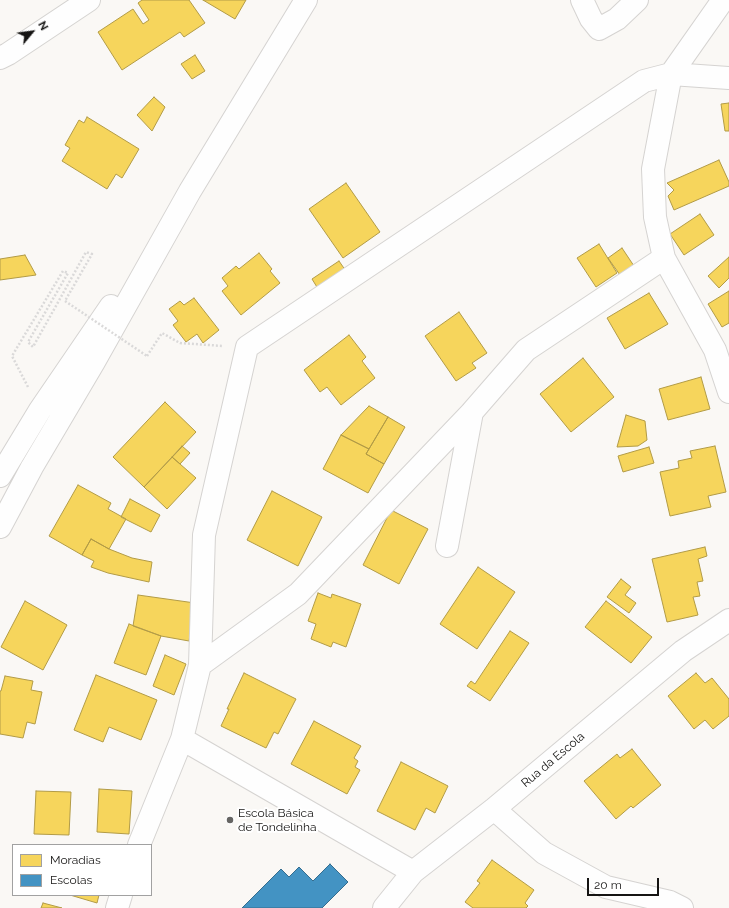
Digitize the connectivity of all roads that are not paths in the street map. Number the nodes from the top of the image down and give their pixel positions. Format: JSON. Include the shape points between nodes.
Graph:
{"nodes":[{"id":1,"x":88,"y":0,"type":"edge"},
{"id":2,"x":306,"y":0,"type":"edge"},
{"id":3,"x":582,"y":0,"type":"edge"},
{"id":4,"x":637,"y":0,"type":"edge"},
{"id":5,"x":723,"y":0,"type":"edge"},
{"id":6,"x":0,"y":58,"type":"edge"},
{"id":7,"x":671,"y":74,"type":"junction"},
{"id":8,"x":729,"y":78,"type":"edge"},
{"id":9,"x":190,"y":191,"type":"junction"},
{"id":10,"x":664,"y":258,"type":"junction"},
{"id":11,"x":729,"y":392,"type":"edge"},
{"id":12,"x":472,"y":412,"type":"junction"},
{"id":13,"x":54,"y":429,"type":"junction"},
{"id":14,"x":3,"y":468,"type":"edge"},
{"id":15,"x":0,"y":497,"type":"edge"},
{"id":16,"x":0,"y":527,"type":"edge"},
{"id":17,"x":447,"y":546,"type":"dead end"},
{"id":18,"x":729,"y":620,"type":"edge"},
{"id":19,"x":200,"y":665,"type":"junction"},
{"id":20,"x":182,"y":739,"type":"junction"},
{"id":21,"x":494,"y":809,"type":"junction"},
{"id":22,"x":139,"y":844,"type":"edge"},
{"id":23,"x":413,"y":872,"type":"junction"},
{"id":24,"x":121,"y":896,"type":"edge"},
{"id":25,"x":117,"y":908,"type":"edge"},
{"id":26,"x":384,"y":908,"type":"edge"},
{"id":27,"x":682,"y":908,"type":"edge"}],
"edges":[{"from":1,"to":6,"type":"street"},
{"from":2,"to":9,"type":"street"},
{"from":3,"to":4,"type":"street","via":[[599,29],[617,19]]},
{"from":5,"to":7,"type":"street"},
{"from":7,"to":8,"type":"street"},
{"from":7,"to":10,"type":"street","via":[[653,169],[655,217]]},
{"from":7,"to":19,"type":"street","via":[[644,82],[247,347],[204,535]]},
{"from":9,"to":13,"type":"street"},
{"from":9,"to":14,"type":"street"},
{"from":10,"to":11,"type":"street","via":[[715,350]]},
{"from":10,"to":12,"type":"street","via":[[526,350]]},
{"from":12,"to":17,"type":"street"},
{"from":12,"to":19,"type":"street","via":[[298,594]]},
{"from":13,"to":15,"type":"street","via":[[32,445]]},
{"from":13,"to":16,"type":"street"},
{"from":18,"to":21,"type":"street","name":"Rua da Escola","via":[[683,652]]},
{"from":19,"to":20,"type":"street"},
{"from":20,"to":22,"type":"street"},
{"from":20,"to":23,"type":"street"},
{"from":21,"to":23,"type":"street","name":"Rua da Escola"},
{"from":21,"to":27,"type":"street","via":[[544,854],[606,887],[670,902]]},
{"from":23,"to":26,"type":"street","name":"Rua da Escola"},
{"from":24,"to":25,"type":"street"}]}
